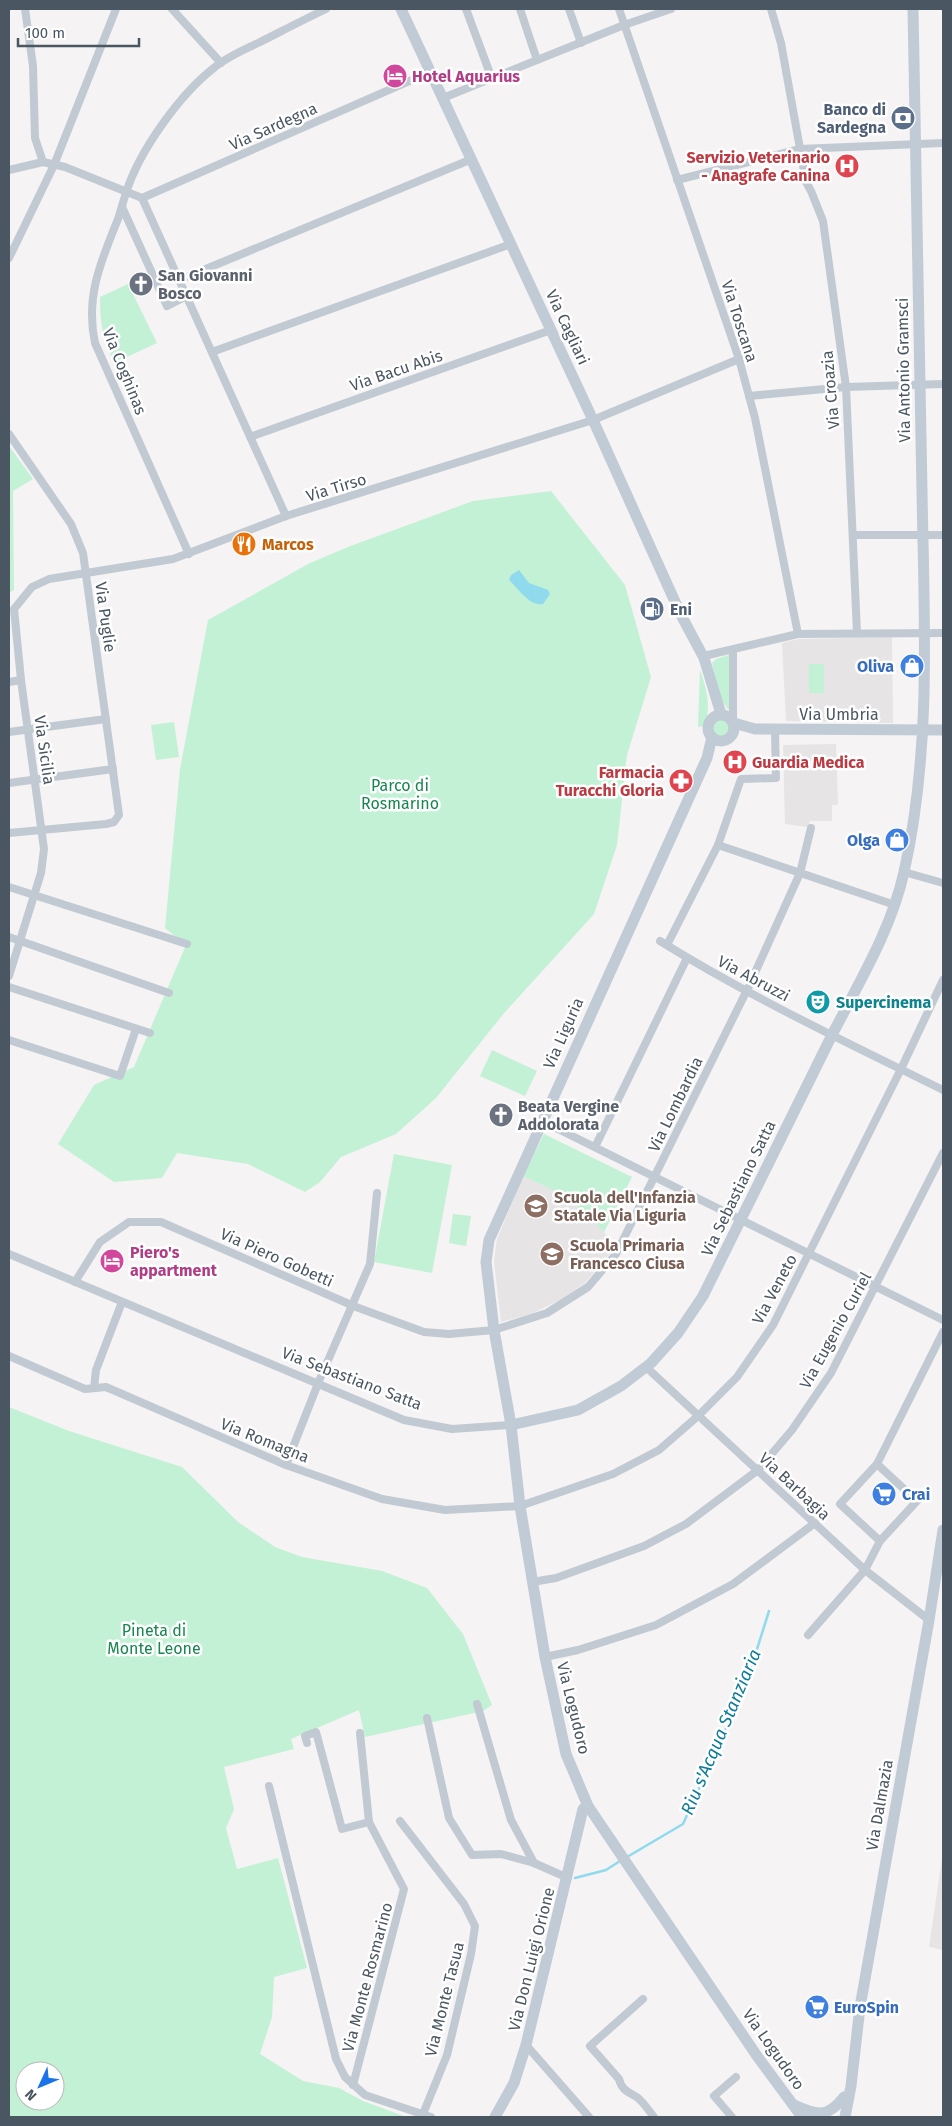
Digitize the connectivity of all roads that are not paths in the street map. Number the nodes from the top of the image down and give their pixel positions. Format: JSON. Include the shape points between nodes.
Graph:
{"nodes":[{"id":1,"x":25,"y":9,"type":"edge"},
{"id":2,"x":116,"y":9,"type":"edge"},
{"id":3,"x":172,"y":9,"type":"edge"},
{"id":4,"x":326,"y":9,"type":"edge"},
{"id":5,"x":401,"y":9,"type":"edge"},
{"id":6,"x":466,"y":9,"type":"edge"},
{"id":7,"x":520,"y":9,"type":"edge"},
{"id":8,"x":569,"y":9,"type":"edge"},
{"id":9,"x":619,"y":9,"type":"edge"},
{"id":10,"x":671,"y":9,"type":"edge"},
{"id":11,"x":771,"y":9,"type":"edge"},
{"id":12,"x":913,"y":9,"type":"edge"},
{"id":13,"x":624,"y":25,"type":"junction"},
{"id":14,"x":581,"y":42,"type":"junction"},
{"id":15,"x":537,"y":60,"type":"junction"},
{"id":16,"x":221,"y":63,"type":"junction"},
{"id":17,"x":430,"y":72,"type":"junction"},
{"id":18,"x":492,"y":79,"type":"junction"},
{"id":19,"x":443,"y":98,"type":"junction"},
{"id":20,"x":916,"y":144,"type":"junction"},
{"id":21,"x":943,"y":144,"type":"edge"},
{"id":22,"x":800,"y":149,"type":"junction"},
{"id":23,"x":472,"y":159,"type":"junction"},
{"id":24,"x":43,"y":162,"type":"junction"},
{"id":25,"x":54,"y":165,"type":"junction"},
{"id":26,"x":9,"y":170,"type":"edge"},
{"id":27,"x":677,"y":180,"type":"junction"},
{"id":28,"x":126,"y":193,"type":"junction"},
{"id":29,"x":142,"y":198,"type":"junction"},
{"id":30,"x":122,"y":207,"type":"junction"},
{"id":31,"x":512,"y":244,"type":"junction"},
{"id":32,"x":9,"y":258,"type":"edge"},
{"id":33,"x":179,"y":280,"type":"junction"},
{"id":34,"x":187,"y":296,"type":"junction"},
{"id":35,"x":551,"y":330,"type":"junction"},
{"id":36,"x":212,"y":352,"type":"junction"},
{"id":37,"x":739,"y":359,"type":"junction"},
{"id":38,"x":920,"y":384,"type":"junction"},
{"id":39,"x":943,"y":384,"type":"edge"},
{"id":40,"x":846,"y":388,"type":"junction"},
{"id":41,"x":749,"y":396,"type":"junction"},
{"id":42,"x":594,"y":420,"type":"junction"},
{"id":43,"x":9,"y":434,"type":"edge"},
{"id":44,"x":250,"y":437,"type":"junction"},
{"id":45,"x":286,"y":516,"type":"junction"},
{"id":46,"x":922,"y":534,"type":"junction"},
{"id":47,"x":853,"y":535,"type":"junction"},
{"id":48,"x":943,"y":535,"type":"edge"},
{"id":49,"x":189,"y":554,"type":"junction"},
{"id":50,"x":86,"y":573,"type":"junction"},
{"id":51,"x":11,"y":610,"type":"edge"},
{"id":52,"x":857,"y":633,"type":"junction"},
{"id":53,"x":924,"y":633,"type":"junction"},
{"id":54,"x":943,"y":633,"type":"edge"},
{"id":55,"x":798,"y":634,"type":"junction"},
{"id":56,"x":733,"y":650,"type":"junction"},
{"id":57,"x":704,"y":658,"type":"junction"},
{"id":58,"x":21,"y":680,"type":"junction"},
{"id":59,"x":9,"y":682,"type":"edge"},
{"id":60,"x":716,"y":717,"type":"junction"},
{"id":61,"x":106,"y":719,"type":"junction"},
{"id":62,"x":734,"y":722,"type":"junction"},
{"id":63,"x":28,"y":729,"type":"junction"},
{"id":64,"x":755,"y":729,"type":"junction"},
{"id":65,"x":775,"y":730,"type":"junction"},
{"id":66,"x":923,"y":730,"type":"junction"},
{"id":67,"x":943,"y":730,"type":"edge"},
{"id":68,"x":9,"y":732,"type":"edge"},
{"id":69,"x":721,"y":739,"type":"junction"},
{"id":70,"x":113,"y":769,"type":"junction"},
{"id":71,"x":35,"y":780,"type":"junction"},
{"id":72,"x":9,"y":783,"type":"edge"},
{"id":73,"x":811,"y":828,"type":"dead end"},
{"id":74,"x":42,"y":830,"type":"junction"},
{"id":75,"x":9,"y":833,"type":"edge"},
{"id":76,"x":718,"y":845,"type":"junction"},
{"id":77,"x":904,"y":872,"type":"junction"},
{"id":78,"x":800,"y":873,"type":"junction"},
{"id":79,"x":943,"y":884,"type":"edge"},
{"id":80,"x":9,"y":887,"type":"edge"},
{"id":81,"x":34,"y":895,"type":"junction"},
{"id":82,"x":895,"y":905,"type":"junction"},
{"id":83,"x":9,"y":938,"type":"edge"},
{"id":84,"x":20,"y":941,"type":"junction"},
{"id":85,"x":187,"y":944,"type":"dead end"},
{"id":86,"x":687,"y":958,"type":"junction"},
{"id":87,"x":9,"y":976,"type":"edge"},
{"id":88,"x":943,"y":980,"type":"edge"},
{"id":89,"x":9,"y":987,"type":"edge"},
{"id":90,"x":747,"y":990,"type":"junction"},
{"id":91,"x":169,"y":993,"type":"dead end"},
{"id":92,"x":136,"y":1029,"type":"junction"},
{"id":93,"x":150,"y":1033,"type":"dead end"},
{"id":94,"x":832,"y":1035,"type":"junction"},
{"id":95,"x":9,"y":1040,"type":"edge"},
{"id":96,"x":901,"y":1069,"type":"junction"},
{"id":97,"x":943,"y":1090,"type":"edge"},
{"id":98,"x":542,"y":1121,"type":"junction"},
{"id":99,"x":595,"y":1147,"type":"junction"},
{"id":100,"x":943,"y":1153,"type":"edge"},
{"id":101,"x":654,"y":1177,"type":"junction"},
{"id":102,"x":377,"y":1193,"type":"dead end"},
{"id":103,"x":741,"y":1220,"type":"junction"},
{"id":104,"x":808,"y":1253,"type":"junction"},
{"id":105,"x":9,"y":1254,"type":"edge"},
{"id":106,"x":75,"y":1282,"type":"junction"},
{"id":107,"x":875,"y":1287,"type":"junction"},
{"id":108,"x":122,"y":1302,"type":"junction"},
{"id":109,"x":351,"y":1305,"type":"junction"},
{"id":110,"x":943,"y":1320,"type":"edge"},
{"id":111,"x":494,"y":1330,"type":"junction"},
{"id":112,"x":943,"y":1332,"type":"edge"},
{"id":113,"x":9,"y":1356,"type":"edge"},
{"id":114,"x":646,"y":1367,"type":"junction"},
{"id":115,"x":318,"y":1384,"type":"junction"},
{"id":116,"x":94,"y":1388,"type":"junction"},
{"id":117,"x":698,"y":1416,"type":"junction"},
{"id":118,"x":511,"y":1425,"type":"junction"},
{"id":119,"x":877,"y":1464,"type":"junction"},
{"id":120,"x":286,"y":1465,"type":"junction"},
{"id":121,"x":758,"y":1470,"type":"junction"},
{"id":122,"x":520,"y":1506,"type":"junction"},
{"id":123,"x":815,"y":1523,"type":"junction"},
{"id":124,"x":943,"y":1530,"type":"edge"},
{"id":125,"x":880,"y":1541,"type":"junction"},
{"id":126,"x":865,"y":1570,"type":"junction"},
{"id":127,"x":532,"y":1582,"type":"junction"},
{"id":128,"x":939,"y":1584,"type":"edge"},
{"id":129,"x":929,"y":1620,"type":"junction"},
{"id":130,"x":808,"y":1635,"type":"dead end"},
{"id":131,"x":544,"y":1658,"type":"junction"},
{"id":132,"x":477,"y":1704,"type":"dead end"},
{"id":133,"x":427,"y":1718,"type":"dead end"},
{"id":134,"x":360,"y":1733,"type":"dead end"},
{"id":135,"x":307,"y":1743,"type":"dead end"},
{"id":136,"x":269,"y":1786,"type":"dead end"},
{"id":137,"x":588,"y":1806,"type":"junction"},
{"id":138,"x":400,"y":1821,"type":"dead end"},
{"id":139,"x":369,"y":1822,"type":"junction"},
{"id":140,"x":534,"y":1862,"type":"junction"},
{"id":141,"x":568,"y":1878,"type":"junction"},
{"id":142,"x":643,"y":1999,"type":"dead end"},
{"id":143,"x":526,"y":2045,"type":"junction"},
{"id":144,"x":736,"y":2076,"type":"dead end"},
{"id":145,"x":352,"y":2085,"type":"junction"},
{"id":146,"x":851,"y":2086,"type":"junction"},
{"id":147,"x":844,"y":2097,"type":"junction"},
{"id":148,"x":793,"y":2104,"type":"junction"},
{"id":149,"x":423,"y":2114,"type":"junction"},
{"id":150,"x":431,"y":2117,"type":"edge"},
{"id":151,"x":495,"y":2117,"type":"edge"},
{"id":152,"x":589,"y":2117,"type":"edge"},
{"id":153,"x":654,"y":2117,"type":"edge"},
{"id":154,"x":732,"y":2117,"type":"edge"},
{"id":155,"x":802,"y":2117,"type":"edge"},
{"id":156,"x":836,"y":2117,"type":"edge"},
{"id":157,"x":845,"y":2117,"type":"edge"}],
"edges":[{"from":1,"to":24,"type":"street","via":[[33,66],[35,138]]},
{"from":2,"to":25,"type":"street"},
{"from":3,"to":16,"type":"street"},
{"from":4,"to":16,"type":"street","name":"Via Coghinas"},
{"from":5,"to":17,"type":"street","name":"Via Cagliari"},
{"from":6,"to":18,"type":"street"},
{"from":7,"to":15,"type":"street"},
{"from":8,"to":14,"type":"street"},
{"from":9,"to":13,"type":"street","name":"Via Toscana"},
{"from":10,"to":13,"type":"street"},
{"from":11,"to":22,"type":"street","name":"Via Croazia","via":[[781,43]]},
{"from":12,"to":20,"type":"street","name":"Via Antonio Gramsci"},
{"from":13,"to":14,"type":"street"},
{"from":13,"to":27,"type":"street","name":"Via Toscana"},
{"from":14,"to":15,"type":"street"},
{"from":15,"to":18,"type":"street"},
{"from":16,"to":28,"type":"street","name":"Via Coghinas","via":[[194,87],[164,122],[150,142]]},
{"from":17,"to":19,"type":"street","name":"Via Cagliari"},
{"from":17,"to":29,"type":"street","name":"Via Sardegna"},
{"from":18,"to":19,"type":"street"},
{"from":19,"to":23,"type":"street","name":"Via Cagliari"},
{"from":20,"to":21,"type":"street"},
{"from":20,"to":22,"type":"street"},
{"from":20,"to":38,"type":"street","name":"Via Antonio Gramsci"},
{"from":22,"to":27,"type":"street"},
{"from":22,"to":40,"type":"street","name":"Via Croazia","via":[[806,182],[823,221]]},
{"from":23,"to":31,"type":"street","name":"Via Cagliari"},
{"from":23,"to":33,"type":"street"},
{"from":24,"to":25,"type":"street"},
{"from":24,"to":26,"type":"street"},
{"from":25,"to":28,"type":"street"},
{"from":25,"to":32,"type":"street"},
{"from":27,"to":37,"type":"street","name":"Via Toscana"},
{"from":28,"to":29,"type":"street"},
{"from":28,"to":30,"type":"street","name":"Via Coghinas"},
{"from":29,"to":33,"type":"street"},
{"from":30,"to":34,"type":"street","via":[[167,306]]},
{"from":30,"to":49,"type":"street","name":"Via Coghinas","via":[[96,273],[92,330]]},
{"from":31,"to":35,"type":"street","name":"Via Cagliari"},
{"from":31,"to":36,"type":"street"},
{"from":33,"to":34,"type":"street"},
{"from":34,"to":36,"type":"street"},
{"from":35,"to":42,"type":"street","name":"Via Cagliari"},
{"from":35,"to":44,"type":"street","name":"Via Bacu Abis"},
{"from":36,"to":44,"type":"street"},
{"from":37,"to":41,"type":"street","name":"Via Toscana"},
{"from":37,"to":42,"type":"street","name":"Via Tirso"},
{"from":38,"to":39,"type":"street"},
{"from":38,"to":40,"type":"street"},
{"from":38,"to":46,"type":"street","name":"Via Antonio Gramsci"},
{"from":40,"to":41,"type":"street"},
{"from":40,"to":47,"type":"street","name":"Via Croazia"},
{"from":41,"to":55,"type":"street","name":"Via Toscana"},
{"from":42,"to":45,"type":"street","name":"Via Tirso"},
{"from":42,"to":57,"type":"street","name":"Via Cagliari","via":[[681,616]]},
{"from":43,"to":50,"type":"street","name":"Via Puglie","via":[[71,524],[83,554]]},
{"from":44,"to":45,"type":"street"},
{"from":45,"to":49,"type":"street","name":"Via Tirso"},
{"from":46,"to":47,"type":"street"},
{"from":46,"to":48,"type":"street"},
{"from":46,"to":53,"type":"street","name":"Via Antonio Gramsci"},
{"from":47,"to":52,"type":"street","name":"Via Croazia"},
{"from":49,"to":50,"type":"street","name":"Via Tirso"},
{"from":50,"to":51,"type":"street","name":"Via Sicilia","via":[[49,579],[32,587]]},
{"from":50,"to":61,"type":"street","name":"Via Puglie"},
{"from":51,"to":58,"type":"street","name":"Via Sicilia"},
{"from":52,"to":53,"type":"street"},
{"from":52,"to":55,"type":"street"},
{"from":53,"to":54,"type":"street"},
{"from":53,"to":66,"type":"street","name":"Via Antonio Gramsci"},
{"from":55,"to":56,"type":"street"},
{"from":56,"to":57,"type":"street"},
{"from":56,"to":62,"type":"street"},
{"from":57,"to":60,"type":"street","name":"Via Cagliari"},
{"from":58,"to":59,"type":"street"},
{"from":58,"to":63,"type":"street","name":"Via Sicilia"},
{"from":60,"to":62,"type":"street","via":[[729,717]]},
{"from":60,"to":69,"type":"street","via":[[708,729]]},
{"from":61,"to":63,"type":"street"},
{"from":61,"to":70,"type":"street","name":"Via Puglie"},
{"from":62,"to":64,"type":"street","name":"Via Umbria"},
{"from":62,"to":69,"type":"street","via":[[734,732]]},
{"from":63,"to":68,"type":"street"},
{"from":63,"to":71,"type":"street","name":"Via Sicilia"},
{"from":64,"to":65,"type":"street","name":"Via Umbria"},
{"from":64,"to":69,"type":"street","name":"Via Umbria"},
{"from":65,"to":66,"type":"street","name":"Via Umbria"},
{"from":65,"to":76,"type":"street","via":[[776,778],[741,779]]},
{"from":66,"to":67,"type":"street","name":"Via Umbria"},
{"from":66,"to":77,"type":"street","name":"Via Sebastiano Satta"},
{"from":69,"to":98,"type":"street","name":"Via Liguria","via":[[707,758]]},
{"from":70,"to":71,"type":"street"},
{"from":70,"to":74,"type":"street","name":"Via Puglie","via":[[119,815],[114,822]]},
{"from":71,"to":72,"type":"street"},
{"from":71,"to":74,"type":"street","name":"Via Sicilia"},
{"from":73,"to":78,"type":"street","name":"Via Lombardia"},
{"from":74,"to":75,"type":"street"},
{"from":74,"to":81,"type":"street","name":"Via Sicilia","via":[[44,849]]},
{"from":76,"to":78,"type":"street"},
{"from":76,"to":86,"type":"street","name":"Via Abruzzi","via":[[663,943]]},
{"from":77,"to":79,"type":"street"},
{"from":77,"to":82,"type":"street","name":"Via Sebastiano Satta"},
{"from":78,"to":82,"type":"street"},
{"from":78,"to":90,"type":"street","name":"Via Lombardia"},
{"from":80,"to":81,"type":"street"},
{"from":81,"to":84,"type":"street","name":"Via Sicilia"},
{"from":81,"to":85,"type":"street"},
{"from":82,"to":94,"type":"street","name":"Via Sebastiano Satta","via":[[866,972]]},
{"from":83,"to":84,"type":"street"},
{"from":84,"to":87,"type":"street","name":"Via Sicilia"},
{"from":84,"to":91,"type":"street"},
{"from":86,"to":90,"type":"street","name":"Via Abruzzi"},
{"from":86,"to":99,"type":"street"},
{"from":88,"to":96,"type":"street","name":"Via Veneto"},
{"from":89,"to":92,"type":"street"},
{"from":90,"to":94,"type":"street","name":"Via Abruzzi"},
{"from":90,"to":101,"type":"street","name":"Via Lombardia"},
{"from":92,"to":93,"type":"street"},
{"from":92,"to":95,"type":"street","via":[[120,1076]]},
{"from":94,"to":96,"type":"street","name":"Via Abruzzi"},
{"from":94,"to":103,"type":"street","name":"Via Sebastiano Satta"},
{"from":96,"to":97,"type":"street","name":"Via Abruzzi"},
{"from":96,"to":104,"type":"street","name":"Via Veneto"},
{"from":98,"to":99,"type":"street"},
{"from":98,"to":111,"type":"street","name":"Via Liguria","via":[[489,1240],[486,1262]]},
{"from":99,"to":101,"type":"street"},
{"from":100,"to":107,"type":"street","name":"Via Eugenio Curiel"},
{"from":101,"to":103,"type":"street"},
{"from":101,"to":111,"type":"street","name":"Via Lombardia","via":[[616,1254],[588,1287],[547,1313]]},
{"from":102,"to":109,"type":"street","via":[[370,1264]]},
{"from":103,"to":104,"type":"street"},
{"from":103,"to":114,"type":"street","name":"Via Sebastiano Satta","via":[[703,1296],[678,1333]]},
{"from":104,"to":107,"type":"street"},
{"from":104,"to":117,"type":"street","name":"Via Veneto","via":[[773,1325],[737,1377]]},
{"from":105,"to":106,"type":"street","name":"Via Sebastiano Satta"},
{"from":106,"to":108,"type":"street","name":"Via Sebastiano Satta"},
{"from":106,"to":109,"type":"street","name":"Via Piero Gobetti","via":[[100,1242],[130,1222],[161,1222]]},
{"from":107,"to":110,"type":"street"},
{"from":107,"to":121,"type":"street","name":"Via Eugenio Curiel","via":[[831,1373],[792,1430]]},
{"from":108,"to":115,"type":"street","name":"Via Sebastiano Satta"},
{"from":108,"to":116,"type":"street","via":[[96,1370]]},
{"from":109,"to":111,"type":"street","name":"Via Piero Gobetti","via":[[424,1332],[450,1334]]},
{"from":109,"to":115,"type":"street"},
{"from":111,"to":118,"type":"street","name":"Via Logudoro"},
{"from":112,"to":119,"type":"street"},
{"from":113,"to":116,"type":"street","name":"Via Romagna","via":[[85,1389]]},
{"from":114,"to":117,"type":"street","name":"Via Barbagia"},
{"from":114,"to":118,"type":"street","name":"Via Sebastiano Satta","via":[[621,1386],[578,1410]]},
{"from":115,"to":118,"type":"street","name":"Via Sebastiano Satta","via":[[404,1420],[452,1429]]},
{"from":115,"to":120,"type":"street"},
{"from":116,"to":120,"type":"street","name":"Via Romagna","via":[[106,1387]]},
{"from":117,"to":121,"type":"street","name":"Via Barbagia"},
{"from":117,"to":122,"type":"street","name":"Via Veneto","via":[[658,1450],[614,1474]]},
{"from":118,"to":122,"type":"street","name":"Via Logudoro"},
{"from":119,"to":125,"type":"street","via":[[840,1504]]},
{"from":119,"to":125,"type":"street","via":[[917,1501]]},
{"from":120,"to":122,"type":"street","name":"Via Romagna","via":[[391,1501],[445,1510]]},
{"from":121,"to":123,"type":"street","name":"Via Barbagia"},
{"from":121,"to":127,"type":"street","name":"Via Eugenio Curiel","via":[[686,1524],[644,1546],[556,1578]]},
{"from":122,"to":127,"type":"street","name":"Via Logudoro"},
{"from":123,"to":126,"type":"street","name":"Via Barbagia"},
{"from":123,"to":131,"type":"street","via":[[733,1584],[656,1625]]},
{"from":124,"to":128,"type":"street","name":"Via Dalmazia"},
{"from":125,"to":126,"type":"street"},
{"from":126,"to":129,"type":"street","name":"Via Barbagia"},
{"from":126,"to":130,"type":"street"},
{"from":127,"to":131,"type":"street","name":"Via Logudoro"},
{"from":128,"to":129,"type":"street","name":"Via Dalmazia"},
{"from":129,"to":146,"type":"street","name":"Via Dalmazia","via":[[860,2007]]},
{"from":131,"to":137,"type":"street","name":"Via Logudoro","via":[[566,1754]]},
{"from":132,"to":140,"type":"street","via":[[510,1820]]},
{"from":133,"to":140,"type":"street","via":[[448,1818],[472,1855],[501,1854]]},
{"from":134,"to":139,"type":"street","name":"Via Monte Rosmarino"},
{"from":135,"to":139,"type":"street","via":[[305,1736],[316,1732],[342,1829]]},
{"from":136,"to":145,"type":"street","via":[[336,2059]]},
{"from":137,"to":141,"type":"street","name":"Via Don Luigi Orione","via":[[584,1809]]},
{"from":137,"to":148,"type":"street","name":"Via Logudoro"},
{"from":138,"to":149,"type":"street","name":"Via Monte Tasua","via":[[464,1904],[475,1926],[446,2055]]},
{"from":139,"to":145,"type":"street","name":"Via Monte Rosmarino","via":[[404,1889]]},
{"from":140,"to":141,"type":"street"},
{"from":141,"to":143,"type":"street","name":"Via Don Luigi Orione"},
{"from":142,"to":153,"type":"street","via":[[590,2046],[628,2094],[638,2098]]},
{"from":143,"to":151,"type":"street","name":"Via Don Luigi Orione","via":[[514,2083]]},
{"from":143,"to":152,"type":"street"},
{"from":144,"to":154,"type":"street","via":[[714,2096]]},
{"from":145,"to":149,"type":"street","via":[[365,2095]]},
{"from":146,"to":147,"type":"street","name":"Via Dalmazia"},
{"from":146,"to":157,"type":"street","name":"Via Dalmazia"},
{"from":147,"to":148,"type":"street","name":"Via Dalmazia","via":[[824,2113],[816,2114]]},
{"from":147,"to":156,"type":"street","name":"Via Dalmazia"},
{"from":148,"to":155,"type":"street","name":"Via Logudoro"},
{"from":149,"to":150,"type":"street"}]}
